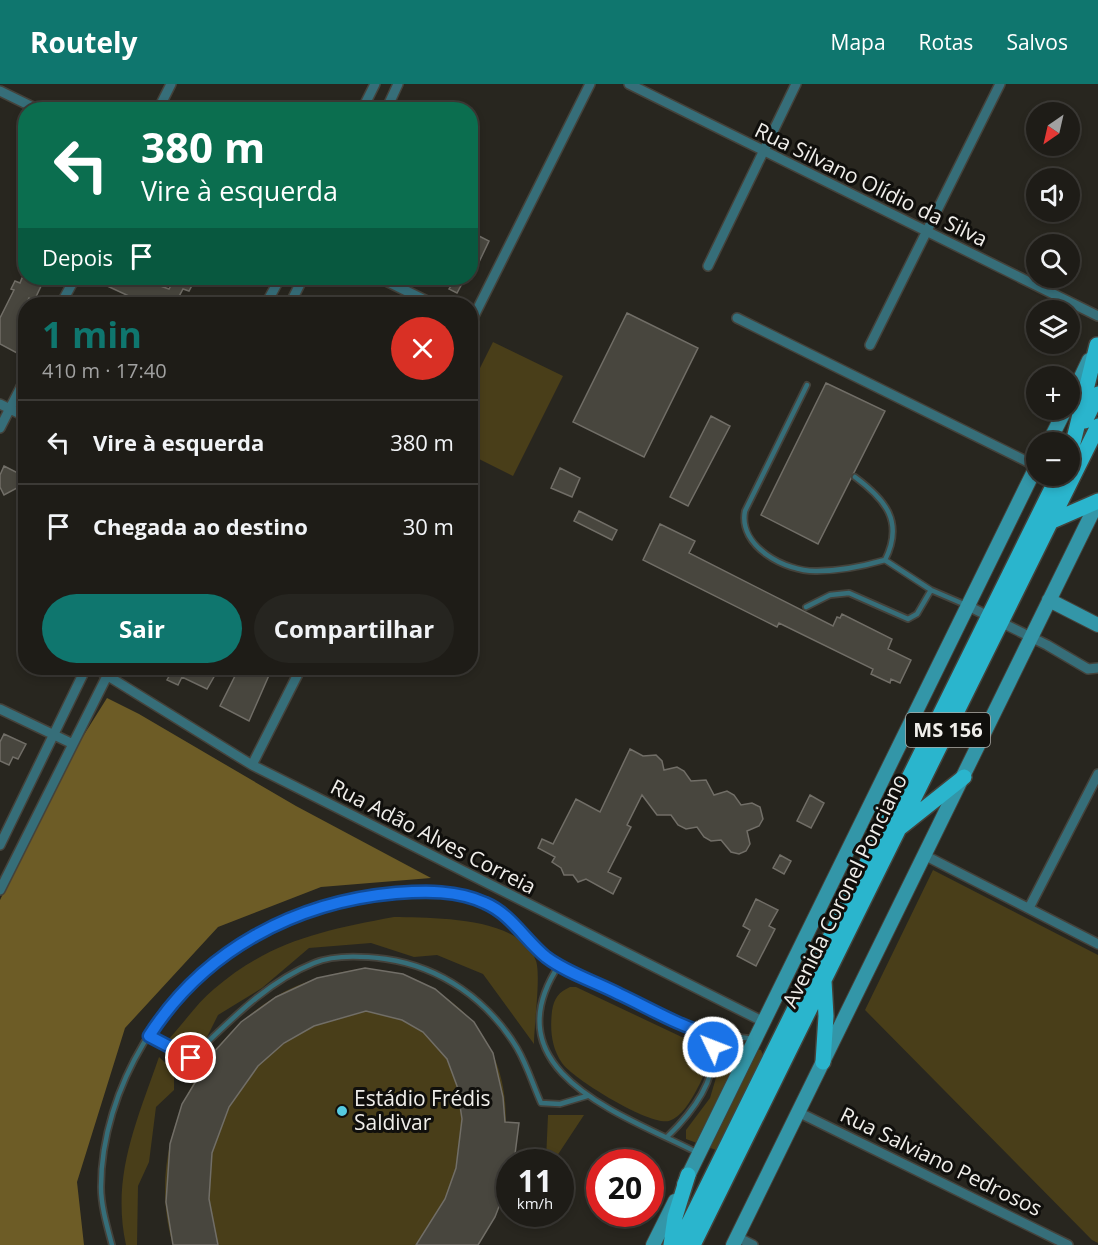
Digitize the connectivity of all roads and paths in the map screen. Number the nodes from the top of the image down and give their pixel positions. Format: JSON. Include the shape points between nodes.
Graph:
{"nodes":[{"id":1,"x":171,"y":84,"type":"edge"},
{"id":2,"x":375,"y":84,"type":"edge"},
{"id":3,"x":398,"y":84,"type":"edge"},
{"id":4,"x":590,"y":84,"type":"edge"},
{"id":5,"x":629,"y":84,"type":"edge"},
{"id":6,"x":796,"y":84,"type":"edge"},
{"id":7,"x":1000,"y":84,"type":"edge"},
{"id":8,"x":0,"y":91,"type":"edge"},
{"id":9,"x":23,"y":102,"type":"edge"},
{"id":10,"x":162,"y":102,"type":"edge"},
{"id":11,"x":366,"y":102,"type":"edge"},
{"id":12,"x":390,"y":102,"type":"edge"},
{"id":13,"x":764,"y":152,"type":"junction"},
{"id":14,"x":926,"y":232,"type":"junction"},
{"id":15,"x":708,"y":266,"type":"dead end"},
{"id":16,"x":394,"y":285,"type":"edge"},
{"id":17,"x":419,"y":297,"type":"edge"},
{"id":18,"x":478,"y":308,"type":"edge"},
{"id":19,"x":1098,"y":316,"type":"edge"},
{"id":20,"x":737,"y":318,"type":"dead end"},
{"id":21,"x":1097,"y":344,"type":"edge"},
{"id":22,"x":870,"y":345,"type":"dead end"},
{"id":23,"x":1080,"y":379,"type":"edge"},
{"id":24,"x":807,"y":386,"type":"dead end"},
{"id":25,"x":18,"y":393,"type":"edge"},
{"id":26,"x":1098,"y":394,"type":"edge"},
{"id":27,"x":0,"y":404,"type":"edge"},
{"id":28,"x":10,"y":409,"type":"junction"},
{"id":29,"x":18,"y":413,"type":"edge"},
{"id":30,"x":1098,"y":426,"type":"edge"},
{"id":31,"x":0,"y":429,"type":"edge"},
{"id":32,"x":1075,"y":432,"type":"edge"},
{"id":33,"x":1079,"y":432,"type":"edge"},
{"id":34,"x":1026,"y":462,"type":"edge"},
{"id":35,"x":855,"y":477,"type":"dead end"},
{"id":36,"x":1027,"y":486,"type":"edge"},
{"id":37,"x":1054,"y":486,"type":"edge"},
{"id":38,"x":1098,"y":501,"type":"edge"},
{"id":39,"x":1050,"y":522,"type":"junction"},
{"id":40,"x":885,"y":560,"type":"junction"},
{"id":41,"x":1017,"y":574,"type":"junction"},
{"id":42,"x":931,"y":590,"type":"junction"},
{"id":43,"x":1049,"y":600,"type":"junction"},
{"id":44,"x":968,"y":606,"type":"junction"},
{"id":45,"x":806,"y":607,"type":"dead end"},
{"id":46,"x":995,"y":619,"type":"junction"},
{"id":47,"x":1098,"y":625,"type":"edge"},
{"id":48,"x":1031,"y":637,"type":"junction"},
{"id":49,"x":1093,"y":669,"type":"edge"},
{"id":50,"x":83,"y":675,"type":"edge"},
{"id":51,"x":108,"y":675,"type":"edge"},
{"id":52,"x":116,"y":675,"type":"edge"},
{"id":53,"x":297,"y":675,"type":"edge"},
{"id":54,"x":1098,"y":675,"type":"edge"},
{"id":55,"x":0,"y":709,"type":"edge"},
{"id":56,"x":54,"y":735,"type":"junction"},
{"id":57,"x":73,"y":744,"type":"junction"},
{"id":58,"x":252,"y":765,"type":"junction"},
{"id":59,"x":1098,"y":774,"type":"edge"},
{"id":60,"x":964,"y":777,"type":"junction"},
{"id":61,"x":899,"y":829,"type":"junction"},
{"id":62,"x":0,"y":845,"type":"edge"},
{"id":63,"x":926,"y":856,"type":"junction"},
{"id":64,"x":0,"y":890,"type":"edge"},
{"id":65,"x":1029,"y":908,"type":"junction"},
{"id":66,"x":1098,"y":944,"type":"edge"},
{"id":67,"x":559,"y":965,"type":"junction"},
{"id":68,"x":824,"y":981,"type":"junction"},
{"id":69,"x":764,"y":1022,"type":"junction"},
{"id":70,"x":711,"y":1035,"type":"junction"},
{"id":71,"x":149,"y":1036,"type":"junction"},
{"id":72,"x":755,"y":1039,"type":"junction"},
{"id":73,"x":824,"y":1062,"type":"junction"},
{"id":74,"x":587,"y":1096,"type":"junction"},
{"id":75,"x":798,"y":1112,"type":"junction"},
{"id":76,"x":667,"y":1137,"type":"junction"},
{"id":77,"x":699,"y":1153,"type":"junction"},
{"id":78,"x":688,"y":1175,"type":"junction"},
{"id":79,"x":735,"y":1241,"type":"edge"},
{"id":80,"x":112,"y":1245,"type":"edge"},
{"id":81,"x":653,"y":1245,"type":"edge"},
{"id":82,"x":671,"y":1245,"type":"edge"},
{"id":83,"x":678,"y":1245,"type":"edge"},
{"id":84,"x":693,"y":1245,"type":"edge"},
{"id":85,"x":753,"y":1245,"type":"edge"},
{"id":86,"x":1068,"y":1245,"type":"edge"}],
"edges":[{"from":1,"to":10,"type":"street"},
{"from":2,"to":11,"type":"street"},
{"from":3,"to":12,"type":"street"},
{"from":4,"to":18,"type":"street"},
{"from":5,"to":13,"type":"street","name":"Rua Silvano Olídio da Silva"},
{"from":6,"to":13,"type":"street"},
{"from":7,"to":14,"type":"street"},
{"from":8,"to":9,"type":"street"},
{"from":13,"to":14,"type":"street","name":"Rua Silvano Olídio da Silva"},
{"from":13,"to":15,"type":"street"},
{"from":14,"to":19,"type":"street","name":"Rua Silvano Olídio da Silva"},
{"from":14,"to":22,"type":"street"},
{"from":16,"to":17,"type":"street"},
{"from":20,"to":34,"type":"street"},
{"from":21,"to":23,"type":"main road"},
{"from":21,"to":32,"type":"main road"},
{"from":24,"to":40,"type":"lane","via":[[745,511],[746,533],[757,547],[796,569],[816,571]]},
{"from":25,"to":28,"type":"street"},
{"from":26,"to":33,"type":"main road"},
{"from":27,"to":28,"type":"street"},
{"from":28,"to":29,"type":"street"},
{"from":28,"to":31,"type":"street"},
{"from":30,"to":39,"type":"main road","name":"Avenida Coronel Ponciano","number":"MS 156"},
{"from":35,"to":40,"type":"lane","via":[[879,495],[886,506],[893,544]]},
{"from":36,"to":44,"type":"main road"},
{"from":37,"to":41,"type":"main road"},
{"from":38,"to":39,"type":"main road"},
{"from":38,"to":43,"type":"main road"},
{"from":39,"to":41,"type":"main road","name":"Avenida Coronel Ponciano","number":"MS 156"},
{"from":40,"to":42,"type":"lane"},
{"from":41,"to":46,"type":"main road","name":"Avenida Coronel Ponciano","number":"MS 156"},
{"from":42,"to":44,"type":"lane"},
{"from":42,"to":45,"type":"lane","via":[[916,615],[908,619],[849,593],[830,596]]},
{"from":43,"to":47,"type":"main road"},
{"from":43,"to":48,"type":"main road"},
{"from":44,"to":46,"type":"street"},
{"from":44,"to":69,"type":"main road"},
{"from":46,"to":48,"type":"street"},
{"from":46,"to":61,"type":"main road","name":"Avenida Coronel Ponciano","number":"MS 156"},
{"from":46,"to":83,"type":"main road"},
{"from":48,"to":49,"type":"street"},
{"from":48,"to":60,"type":"main road"},
{"from":49,"to":54,"type":"street"},
{"from":50,"to":56,"type":"street"},
{"from":51,"to":57,"type":"street"},
{"from":52,"to":58,"type":"street","name":"Rua Adão Alves Correia"},
{"from":53,"to":58,"type":"street"},
{"from":55,"to":56,"type":"street"},
{"from":56,"to":57,"type":"street"},
{"from":56,"to":62,"type":"street"},
{"from":57,"to":64,"type":"street"},
{"from":58,"to":69,"type":"street","name":"Rua Adão Alves Correia"},
{"from":59,"to":65,"type":"street"},
{"from":60,"to":61,"type":"main road"},
{"from":60,"to":63,"type":"main road"},
{"from":61,"to":68,"type":"main road","name":"Avenida Coronel Ponciano","number":"MS 156"},
{"from":63,"to":65,"type":"street"},
{"from":63,"to":73,"type":"main road"},
{"from":65,"to":66,"type":"street"},
{"from":67,"to":70,"type":"lane"},
{"from":67,"to":71,"type":"lane","via":[[495,907],[475,899],[430,892],[354,899],[289,918],[231,949],[183,991]]},
{"from":67,"to":74,"type":"lane","via":[[543,1000],[542,1036],[556,1067]]},
{"from":68,"to":73,"type":"main road"},
{"from":68,"to":84,"type":"main road","name":"Avenida Coronel Ponciano","number":"MS 156"},
{"from":69,"to":72,"type":"main road"},
{"from":70,"to":72,"type":"lane"},
{"from":70,"to":76,"type":"lane","via":[[714,1056],[707,1082],[687,1116]]},
{"from":71,"to":74,"type":"lane","via":[[191,1058],[256,999],[314,962],[370,957],[422,967],[447,978],[476,999],[518,1049],[541,1103],[560,1104]]},
{"from":71,"to":80,"type":"lane","via":[[125,1081],[106,1144],[101,1188]]},
{"from":72,"to":77,"type":"main road"},
{"from":73,"to":75,"type":"main road"},
{"from":74,"to":76,"type":"lane"},
{"from":75,"to":79,"type":"main road"},
{"from":75,"to":86,"type":"street","name":"Rua Salviano Pedrosos"},
{"from":76,"to":77,"type":"lane"},
{"from":77,"to":78,"type":"main road"},
{"from":78,"to":81,"type":"main road"},
{"from":78,"to":82,"type":"main road"},
{"from":79,"to":85,"type":"street"}]}
